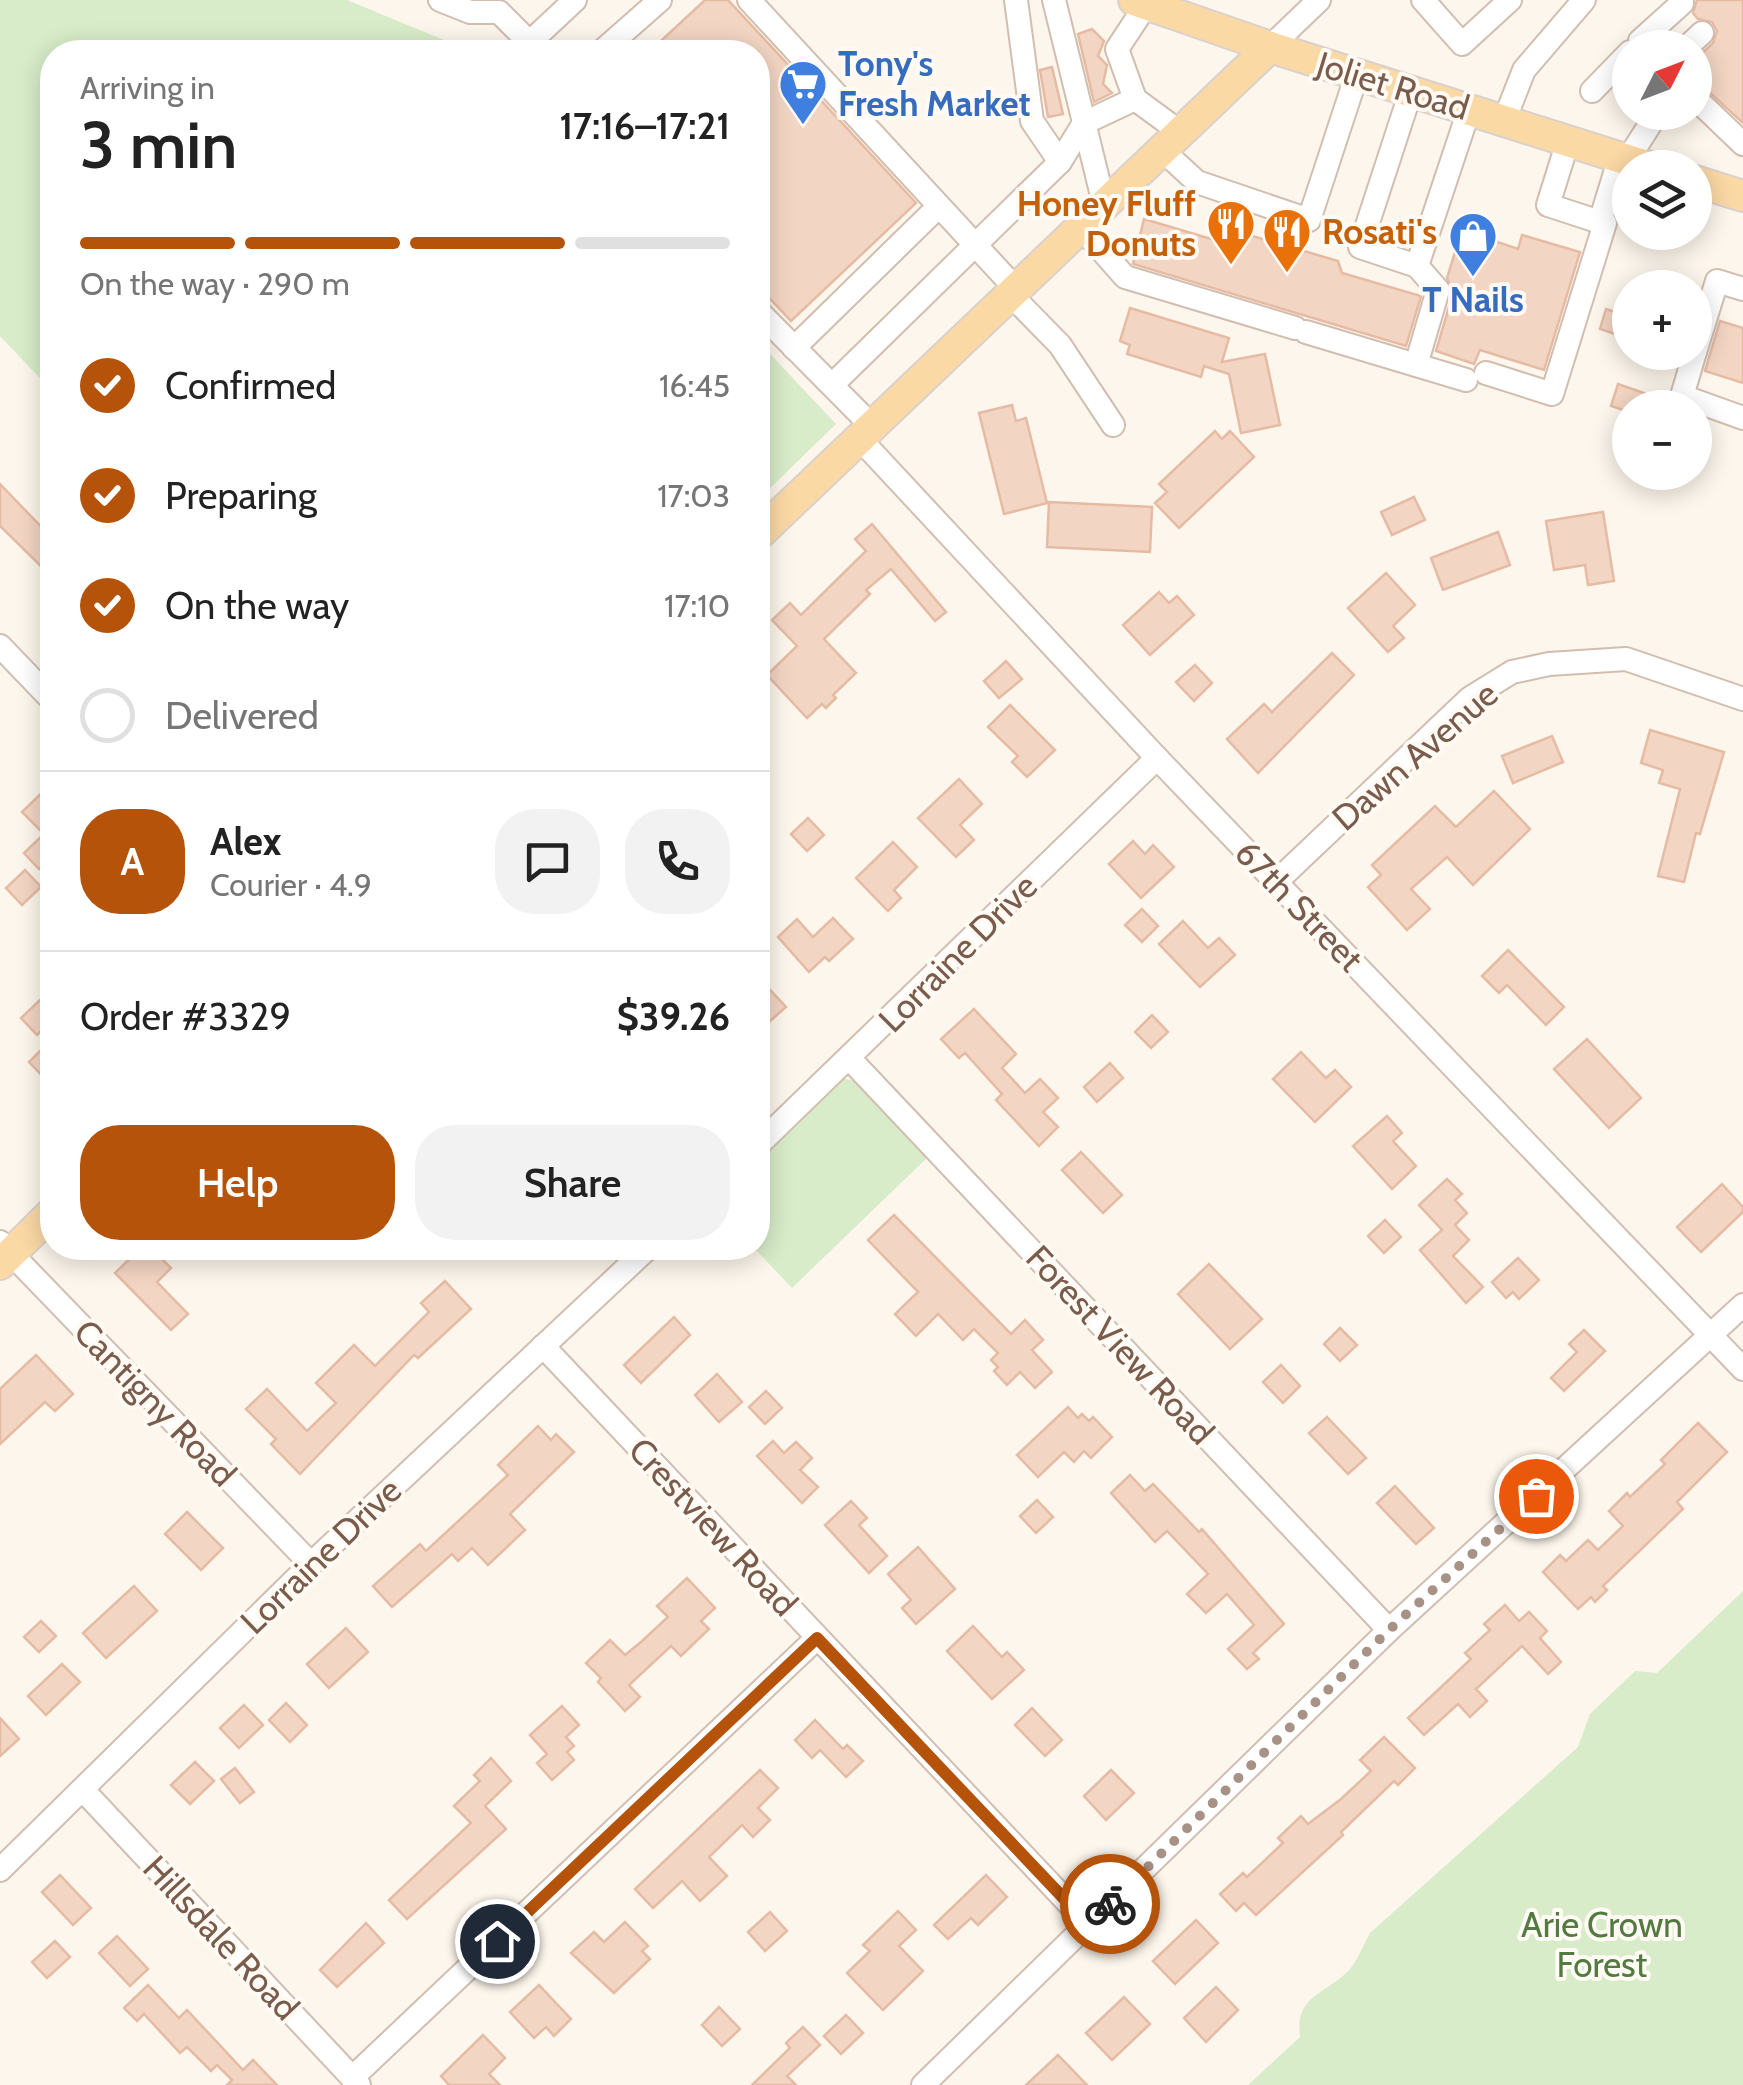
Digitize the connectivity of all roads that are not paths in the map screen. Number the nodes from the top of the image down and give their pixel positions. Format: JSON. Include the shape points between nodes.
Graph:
{"nodes":[{"id":1,"x":440,"y":0,"type":"edge"},
{"id":2,"x":576,"y":0,"type":"edge"},
{"id":3,"x":660,"y":0,"type":"edge"},
{"id":4,"x":749,"y":0,"type":"edge"},
{"id":5,"x":1016,"y":0,"type":"edge"},
{"id":6,"x":1054,"y":0,"type":"edge"},
{"id":7,"x":1320,"y":0,"type":"edge"},
{"id":8,"x":1422,"y":0,"type":"edge"},
{"id":9,"x":1510,"y":0,"type":"edge"},
{"id":10,"x":1584,"y":0,"type":"edge"},
{"id":11,"x":1140,"y":2,"type":"edge"},
{"id":12,"x":1682,"y":3,"type":"dead end"},
{"id":13,"x":490,"y":6,"type":"edge"},
{"id":14,"x":1060,"y":28,"type":"junction"},
{"id":15,"x":1655,"y":30,"type":"edge"},
{"id":16,"x":1020,"y":32,"type":"junction"},
{"id":17,"x":526,"y":40,"type":"edge"},
{"id":18,"x":541,"y":40,"type":"edge"},
{"id":19,"x":615,"y":40,"type":"edge"},
{"id":20,"x":1270,"y":47,"type":"junction"},
{"id":21,"x":1612,"y":72,"type":"edge"},
{"id":22,"x":1357,"y":74,"type":"junction"},
{"id":23,"x":1411,"y":91,"type":"junction"},
{"id":24,"x":1592,"y":91,"type":"dead end"},
{"id":25,"x":1135,"y":99,"type":"junction"},
{"id":26,"x":1469,"y":110,"type":"junction"},
{"id":27,"x":1712,"y":114,"type":"edge"},
{"id":28,"x":1504,"y":120,"type":"junction"},
{"id":29,"x":1084,"y":123,"type":"junction"},
{"id":30,"x":1171,"y":141,"type":"junction"},
{"id":31,"x":1568,"y":141,"type":"junction"},
{"id":32,"x":1743,"y":144,"type":"edge"},
{"id":33,"x":1612,"y":154,"type":"edge"},
{"id":34,"x":1060,"y":162,"type":"junction"},
{"id":35,"x":1712,"y":186,"type":"edge"},
{"id":36,"x":1743,"y":196,"type":"edge"},
{"id":37,"x":1612,"y":200,"type":"edge"},
{"id":38,"x":1104,"y":204,"type":"junction"},
{"id":39,"x":940,"y":206,"type":"junction"},
{"id":40,"x":1600,"y":222,"type":"junction"},
{"id":41,"x":1081,"y":226,"type":"junction"},
{"id":42,"x":977,"y":247,"type":"junction"},
{"id":43,"x":1418,"y":266,"type":"junction"},
{"id":44,"x":1743,"y":289,"type":"edge"},
{"id":45,"x":1013,"y":292,"type":"junction"},
{"id":46,"x":1712,"y":297,"type":"edge"},
{"id":47,"x":770,"y":323,"type":"edge"},
{"id":48,"x":794,"y":348,"type":"junction"},
{"id":49,"x":1416,"y":365,"type":"junction"},
{"id":50,"x":1690,"y":370,"type":"edge"},
{"id":51,"x":832,"y":385,"type":"junction"},
{"id":52,"x":1743,"y":418,"type":"edge"},
{"id":53,"x":1112,"y":425,"type":"dead end"},
{"id":54,"x":866,"y":432,"type":"junction"},
{"id":55,"x":770,"y":524,"type":"edge"},
{"id":56,"x":0,"y":646,"type":"edge"},
{"id":57,"x":40,"y":688,"type":"edge"},
{"id":58,"x":1743,"y":699,"type":"edge"},
{"id":59,"x":1156,"y":758,"type":"junction"},
{"id":60,"x":1276,"y":882,"type":"junction"},
{"id":61,"x":850,"y":1059,"type":"junction"},
{"id":62,"x":770,"y":1135,"type":"edge"},
{"id":63,"x":40,"y":1223,"type":"edge"},
{"id":64,"x":4,"y":1253,"type":"edge"},
{"id":65,"x":635,"y":1260,"type":"edge"},
{"id":66,"x":1743,"y":1305,"type":"edge"},
{"id":67,"x":1711,"y":1336,"type":"junction"},
{"id":68,"x":543,"y":1346,"type":"junction"},
{"id":69,"x":1743,"y":1368,"type":"edge"},
{"id":70,"x":311,"y":1564,"type":"junction"},
{"id":71,"x":1389,"y":1630,"type":"junction"},
{"id":72,"x":817,"y":1638,"type":"junction"},
{"id":73,"x":83,"y":1790,"type":"junction"},
{"id":74,"x":0,"y":1870,"type":"edge"},
{"id":75,"x":1089,"y":1925,"type":"junction"},
{"id":76,"x":355,"y":2082,"type":"edge"},
{"id":77,"x":923,"y":2085,"type":"edge"}],
"edges":[{"from":1,"to":13,"type":"street","via":[[470,12]]},
{"from":2,"to":18,"type":"street"},
{"from":3,"to":19,"type":"street"},
{"from":4,"to":39,"type":"street"},
{"from":5,"to":16,"type":"street"},
{"from":6,"to":14,"type":"street"},
{"from":7,"to":20,"type":"street"},
{"from":8,"to":9,"type":"street","via":[[1462,44]]},
{"from":10,"to":28,"type":"street","via":[[1524,70]]},
{"from":11,"to":20,"type":"main road","name":"Joliet Road"},
{"from":11,"to":25,"type":"street","via":[[1116,49]]},
{"from":12,"to":15,"type":"street"},
{"from":13,"to":17,"type":"street"},
{"from":14,"to":16,"type":"street"},
{"from":14,"to":29,"type":"street"},
{"from":16,"to":34,"type":"street","via":[[1032,121]]},
{"from":20,"to":22,"type":"main road","name":"Joliet Road"},
{"from":20,"to":30,"type":"main road"},
{"from":21,"to":24,"type":"street"},
{"from":22,"to":23,"type":"main road","name":"Joliet Road"},
{"from":22,"to":30,"type":"street","via":[[1309,220],[1197,182]]},
{"from":23,"to":26,"type":"main road","name":"Joliet Road"},
{"from":23,"to":43,"type":"street","via":[[1360,247]]},
{"from":25,"to":29,"type":"street"},
{"from":25,"to":30,"type":"street"},
{"from":26,"to":28,"type":"main road","name":"Joliet Road"},
{"from":26,"to":43,"type":"street"},
{"from":27,"to":32,"type":"street"},
{"from":28,"to":31,"type":"main road","name":"Joliet Road"},
{"from":29,"to":34,"type":"street"},
{"from":29,"to":38,"type":"street"},
{"from":30,"to":38,"type":"main road"},
{"from":31,"to":33,"type":"main road","name":"Joliet Road"},
{"from":31,"to":40,"type":"street","via":[[1548,205]]},
{"from":34,"to":42,"type":"street"},
{"from":35,"to":36,"type":"main road"},
{"from":37,"to":40,"type":"street"},
{"from":38,"to":41,"type":"main road"},
{"from":39,"to":42,"type":"street"},
{"from":39,"to":48,"type":"street"},
{"from":40,"to":49,"type":"street","via":[[1605,223],[1552,394]]},
{"from":41,"to":45,"type":"main road"},
{"from":41,"to":49,"type":"street","via":[[1125,277]]},
{"from":42,"to":45,"type":"street"},
{"from":42,"to":51,"type":"street"},
{"from":43,"to":49,"type":"street","via":[[1438,290]]},
{"from":44,"to":46,"type":"street","via":[[1717,281]]},
{"from":45,"to":53,"type":"street","via":[[1060,344]]},
{"from":45,"to":54,"type":"main road"},
{"from":47,"to":48,"type":"street","name":"67th Street"},
{"from":48,"to":51,"type":"street","name":"67th Street"},
{"from":50,"to":52,"type":"street","via":[[1682,396]]},
{"from":51,"to":54,"type":"street","name":"67th Street"},
{"from":54,"to":55,"type":"main road"},
{"from":54,"to":59,"type":"street","name":"67th Street"},
{"from":56,"to":57,"type":"street"},
{"from":58,"to":60,"type":"street","name":"Dawn Avenue","via":[[1626,659],[1512,672],[1470,698]]},
{"from":59,"to":60,"type":"street","name":"67th Street"},
{"from":59,"to":61,"type":"street","name":"Lorraine Drive"},
{"from":60,"to":67,"type":"street","name":"67th Street"},
{"from":61,"to":62,"type":"street","name":"Lorraine Drive"},
{"from":61,"to":71,"type":"street","name":"Forest View Road"},
{"from":63,"to":64,"type":"main road"},
{"from":64,"to":70,"type":"street","name":"Cantigny Road"},
{"from":65,"to":68,"type":"street","name":"Lorraine Drive"},
{"from":66,"to":67,"type":"street"},
{"from":67,"to":69,"type":"street","name":"67th Street"},
{"from":67,"to":71,"type":"street"},
{"from":68,"to":70,"type":"street","name":"Lorraine Drive"},
{"from":68,"to":72,"type":"street","name":"Crestview Road"},
{"from":70,"to":73,"type":"street","name":"Lorraine Drive"},
{"from":71,"to":75,"type":"street"},
{"from":72,"to":75,"type":"street","name":"Crestview Road"},
{"from":72,"to":76,"type":"street"},
{"from":73,"to":74,"type":"street","name":"Lorraine Drive"},
{"from":73,"to":76,"type":"street","name":"Hillsdale Road"},
{"from":75,"to":77,"type":"street"}]}
